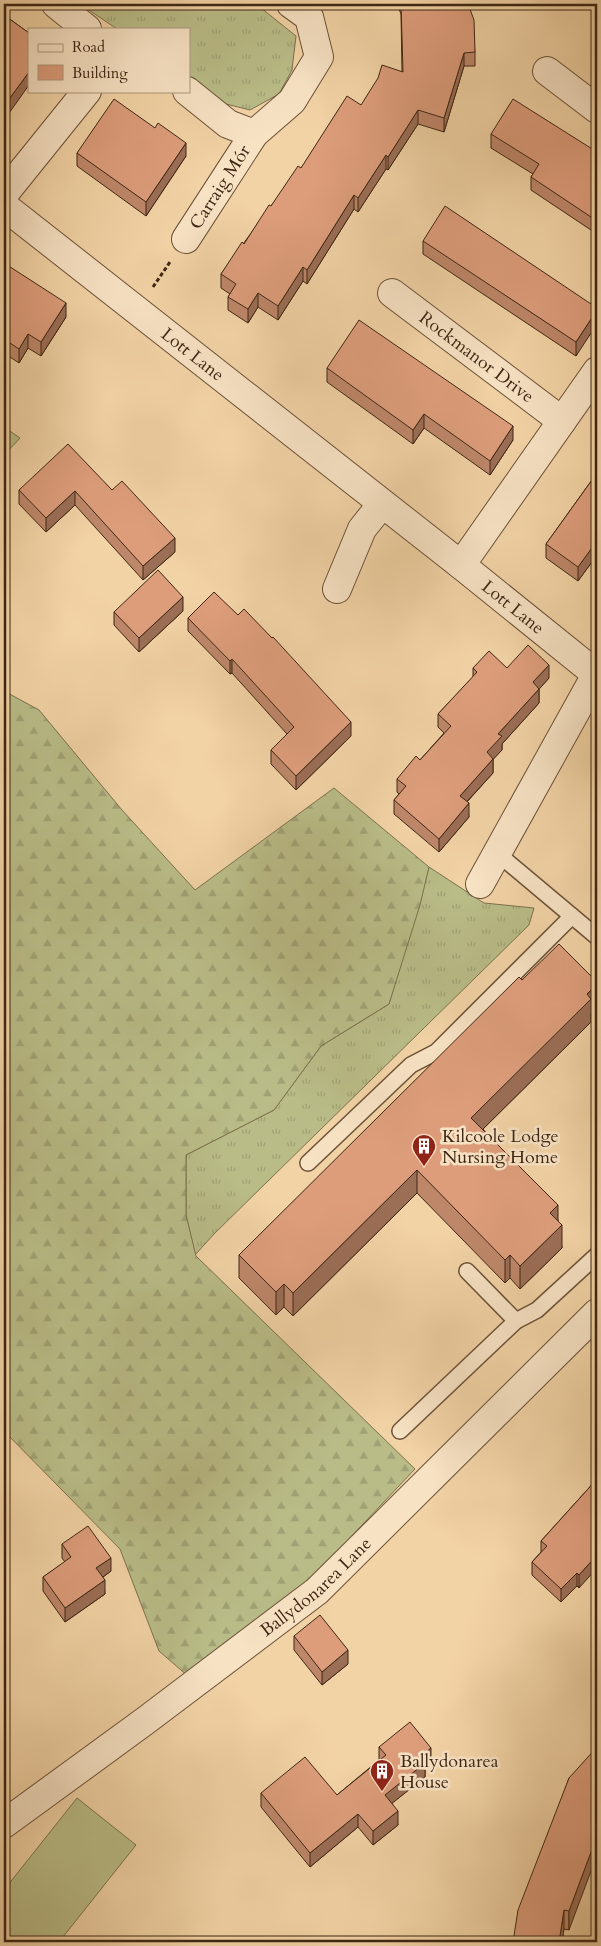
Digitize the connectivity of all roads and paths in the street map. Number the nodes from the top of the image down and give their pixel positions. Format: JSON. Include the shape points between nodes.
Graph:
{"nodes":[{"id":1,"x":56,"y":4,"type":"edge"},
{"id":2,"x":291,"y":4,"type":"edge"},
{"id":3,"x":87,"y":28,"type":"edge"},
{"id":4,"x":547,"y":71,"type":"dead end"},
{"id":5,"x":86,"y":92,"type":"edge"},
{"id":6,"x":188,"y":92,"type":"edge"},
{"id":7,"x":597,"y":109,"type":"edge"},
{"id":8,"x":254,"y":134,"type":"junction"},
{"id":9,"x":4,"y":194,"type":"edge"},
{"id":10,"x":4,"y":206,"type":"edge"},
{"id":11,"x":186,"y":239,"type":"joint"},
{"id":12,"x":392,"y":293,"type":"dead end"},
{"id":13,"x":136,"y":310,"type":"junction"},
{"id":14,"x":597,"y":371,"type":"edge"},
{"id":15,"x":562,"y":421,"type":"junction"},
{"id":16,"x":382,"y":504,"type":"junction"},
{"id":17,"x":461,"y":565,"type":"junction"},
{"id":18,"x":338,"y":589,"type":"dead end"},
{"id":19,"x":597,"y":673,"type":"edge"},
{"id":20,"x":497,"y":853,"type":"junction"},
{"id":21,"x":480,"y":884,"type":"dead end"},
{"id":22,"x":572,"y":916,"type":"junction"},
{"id":23,"x":597,"y":937,"type":"edge"},
{"id":24,"x":308,"y":1163,"type":"dead end"},
{"id":25,"x":597,"y":1256,"type":"edge"},
{"id":26,"x":467,"y":1271,"type":"dead end"},
{"id":27,"x":597,"y":1312,"type":"edge"},
{"id":28,"x":516,"y":1321,"type":"junction"},
{"id":29,"x":400,"y":1431,"type":"dead end"},
{"id":30,"x":4,"y":1824,"type":"edge"}],
"edges":[{"from":1,"to":3,"type":"street"},
{"from":2,"to":8,"type":"street","name":"Carraig Mór","via":[[310,17],[319,57],[292,101]]},
{"from":4,"to":7,"type":"street"},
{"from":5,"to":9,"type":"street"},
{"from":6,"to":8,"type":"street","name":"Carraig Mór","via":[[228,124]]},
{"from":8,"to":11,"type":"street","name":"Carraig Mór"},
{"from":10,"to":13,"type":"street","name":"Lott Lane"},
{"from":11,"to":13,"type":"path"},
{"from":12,"to":15,"type":"street","name":"Rockmanor Drive"},
{"from":13,"to":16,"type":"street","name":"Lott Lane"},
{"from":14,"to":15,"type":"street"},
{"from":15,"to":17,"type":"street"},
{"from":16,"to":17,"type":"street","name":"Lott Lane"},
{"from":16,"to":18,"type":"street","via":[[362,529]]},
{"from":17,"to":19,"type":"street","name":"Lott Lane"},
{"from":19,"to":20,"type":"street"},
{"from":20,"to":21,"type":"street"},
{"from":20,"to":22,"type":"lane"},
{"from":22,"to":23,"type":"lane"},
{"from":22,"to":24,"type":"lane","via":[[436,1052],[411,1065]]},
{"from":25,"to":28,"type":"lane","via":[[537,1310]]},
{"from":26,"to":28,"type":"lane"},
{"from":27,"to":30,"type":"street","name":"Ballydonarea Lane","via":[[317,1591]]},
{"from":28,"to":29,"type":"lane"}]}
